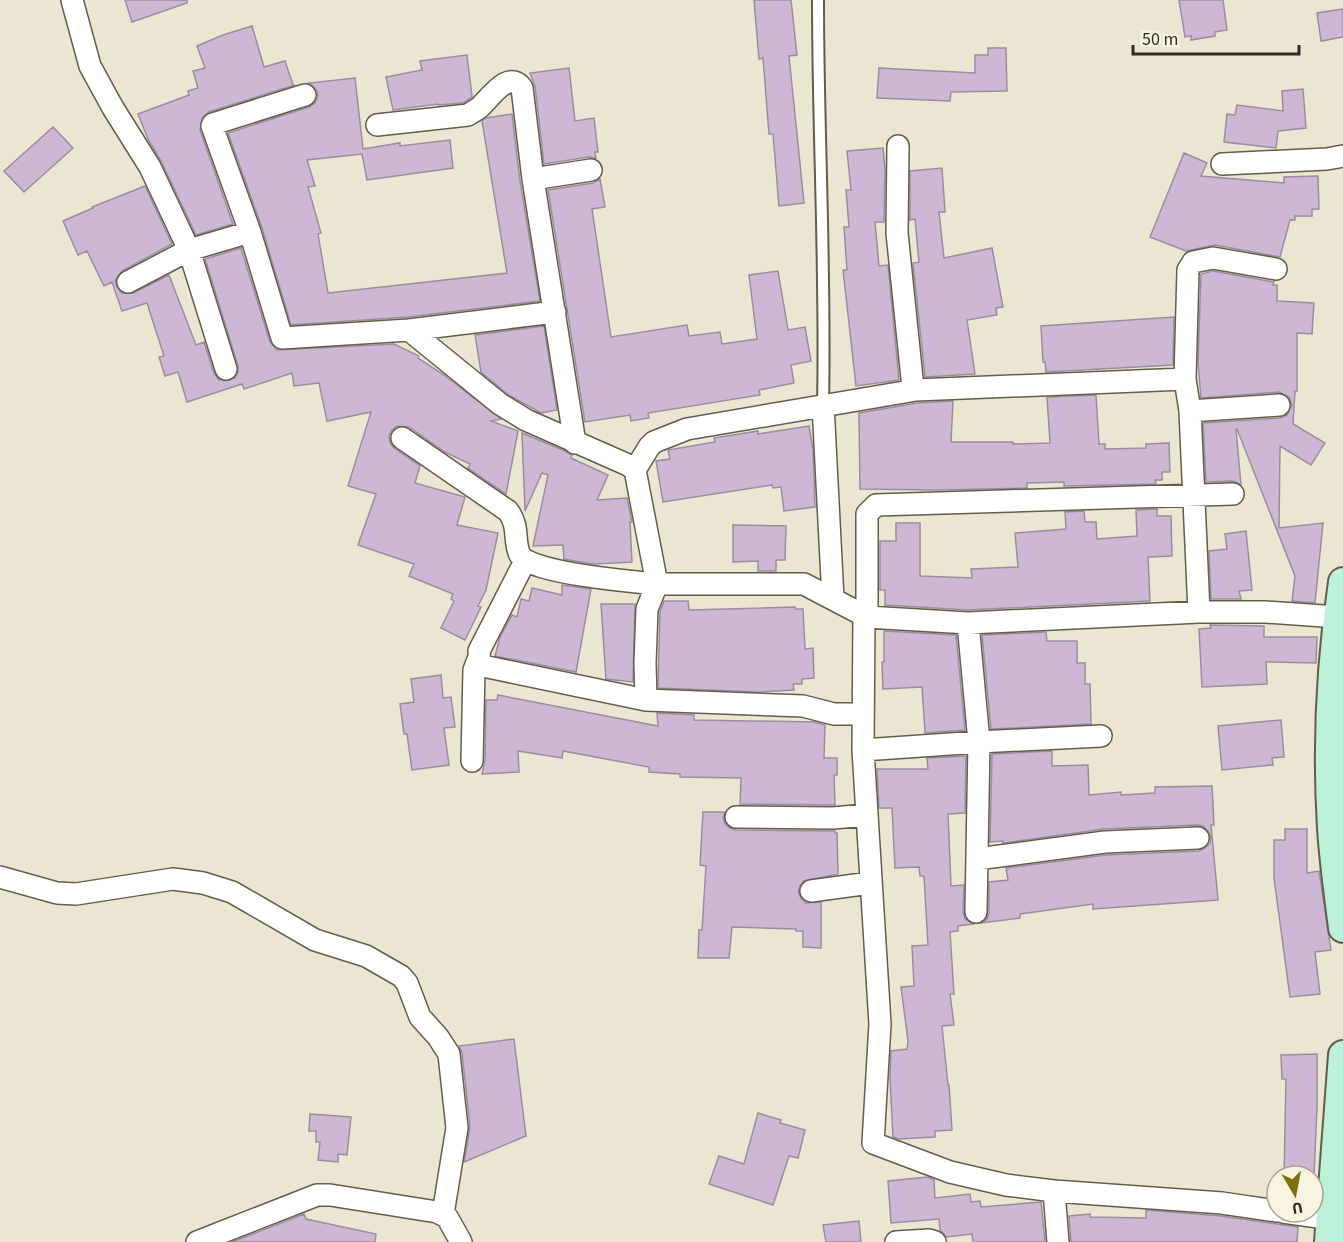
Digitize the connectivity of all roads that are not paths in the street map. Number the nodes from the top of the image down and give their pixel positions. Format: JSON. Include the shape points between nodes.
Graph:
{"nodes":[{"id":1,"x":72,"y":0,"type":"edge"},
{"id":2,"x":818,"y":0,"type":"edge"},
{"id":3,"x":305,"y":95,"type":"dead end"},
{"id":4,"x":378,"y":125,"type":"dead end"},
{"id":5,"x":898,"y":146,"type":"dead end"},
{"id":6,"x":1343,"y":156,"type":"edge"},
{"id":7,"x":1222,"y":164,"type":"dead end"},
{"id":8,"x":591,"y":170,"type":"dead end"},
{"id":9,"x":533,"y":179,"type":"junction"},
{"id":10,"x":250,"y":232,"type":"junction"},
{"id":11,"x":189,"y":249,"type":"junction"},
{"id":12,"x":1276,"y":269,"type":"dead end"},
{"id":13,"x":128,"y":282,"type":"dead end"},
{"id":14,"x":555,"y":312,"type":"junction"},
{"id":15,"x":409,"y":330,"type":"junction"},
{"id":16,"x":225,"y":369,"type":"dead end"},
{"id":17,"x":1185,"y":379,"type":"junction"},
{"id":18,"x":916,"y":390,"type":"junction"},
{"id":19,"x":837,"y":403,"type":"junction"},
{"id":20,"x":1279,"y":405,"type":"dead end"},
{"id":21,"x":1190,"y":411,"type":"junction"},
{"id":22,"x":402,"y":438,"type":"dead end"},
{"id":23,"x":575,"y":443,"type":"junction"},
{"id":24,"x":635,"y":471,"type":"junction"},
{"id":25,"x":1233,"y":494,"type":"dead end"},
{"id":26,"x":1194,"y":495,"type":"junction"},
{"id":27,"x":525,"y":561,"type":"junction"},
{"id":28,"x":1343,"y":582,"type":"edge"},
{"id":29,"x":657,"y":584,"type":"junction"},
{"id":30,"x":854,"y":611,"type":"junction"},
{"id":31,"x":1199,"y":612,"type":"junction"},
{"id":32,"x":1338,"y":617,"type":"junction"},
{"id":33,"x":968,"y":623,"type":"junction"},
{"id":34,"x":478,"y":657,"type":"junction"},
{"id":35,"x":1339,"y":674,"type":"edge"},
{"id":36,"x":646,"y":700,"type":"junction"},
{"id":37,"x":860,"y":714,"type":"junction"},
{"id":38,"x":1101,"y":736,"type":"dead end"},
{"id":39,"x":979,"y":742,"type":"junction"},
{"id":40,"x":863,"y":750,"type":"junction"},
{"id":41,"x":472,"y":761,"type":"dead end"},
{"id":42,"x":865,"y":815,"type":"junction"},
{"id":43,"x":735,"y":817,"type":"dead end"},
{"id":44,"x":1198,"y":838,"type":"dead end"},
{"id":45,"x":977,"y":859,"type":"junction"},
{"id":46,"x":0,"y":877,"type":"edge"},
{"id":47,"x":868,"y":883,"type":"junction"},
{"id":48,"x":811,"y":891,"type":"dead end"},
{"id":49,"x":976,"y":912,"type":"dead end"},
{"id":50,"x":1343,"y":928,"type":"edge"},
{"id":51,"x":1343,"y":1055,"type":"edge"},
{"id":52,"x":1341,"y":1103,"type":"edge"},
{"id":53,"x":1054,"y":1191,"type":"junction"},
{"id":54,"x":1265,"y":1209,"type":"edge"},
{"id":55,"x":443,"y":1214,"type":"junction"},
{"id":56,"x":1314,"y":1224,"type":"edge"},
{"id":57,"x":1330,"y":1230,"type":"edge"},
{"id":58,"x":197,"y":1242,"type":"edge"},
{"id":59,"x":461,"y":1242,"type":"edge"},
{"id":60,"x":896,"y":1242,"type":"edge"},
{"id":61,"x":935,"y":1242,"type":"edge"},
{"id":62,"x":1058,"y":1242,"type":"edge"}],
"edges":[{"from":1,"to":11,"type":"street","via":[[90,66],[150,167]]},
{"from":2,"to":19,"type":"lane","via":[[825,334]]},
{"from":3,"to":10,"type":"street","via":[[212,126]]},
{"from":4,"to":9,"type":"street","via":[[468,115],[501,85],[515,82],[524,93]]},
{"from":5,"to":18,"type":"street","via":[[898,242]]},
{"from":6,"to":7,"type":"street"},
{"from":8,"to":9,"type":"street"},
{"from":9,"to":14,"type":"street"},
{"from":10,"to":11,"type":"street"},
{"from":10,"to":15,"type":"street","via":[[284,339]]},
{"from":11,"to":13,"type":"street"},
{"from":11,"to":16,"type":"street"},
{"from":12,"to":17,"type":"street","via":[[1213,258],[1193,262],[1186,284]]},
{"from":14,"to":15,"type":"street"},
{"from":14,"to":23,"type":"street"},
{"from":15,"to":23,"type":"street","via":[[500,404]]},
{"from":17,"to":18,"type":"street"},
{"from":17,"to":21,"type":"street"},
{"from":18,"to":19,"type":"street"},
{"from":19,"to":24,"type":"street","via":[[686,421],[648,447]]},
{"from":19,"to":30,"type":"street"},
{"from":20,"to":21,"type":"street"},
{"from":21,"to":26,"type":"street"},
{"from":22,"to":27,"type":"street","via":[[508,511],[514,520],[519,555]]},
{"from":23,"to":24,"type":"street"},
{"from":24,"to":29,"type":"street"},
{"from":25,"to":26,"type":"street"},
{"from":26,"to":30,"type":"street","via":[[876,505],[867,514]]},
{"from":26,"to":31,"type":"street"},
{"from":27,"to":29,"type":"street","via":[[603,579]]},
{"from":27,"to":34,"type":"street"},
{"from":28,"to":32,"type":"street"},
{"from":29,"to":30,"type":"street","via":[[804,584]]},
{"from":29,"to":36,"type":"street","via":[[647,609]]},
{"from":30,"to":33,"type":"street"},
{"from":30,"to":37,"type":"street"},
{"from":31,"to":32,"type":"street"},
{"from":31,"to":33,"type":"street"},
{"from":32,"to":35,"type":"street"},
{"from":33,"to":39,"type":"street"},
{"from":34,"to":36,"type":"street","via":[[483,666]]},
{"from":34,"to":41,"type":"street","via":[[474,670]]},
{"from":35,"to":50,"type":"street","via":[[1331,802]]},
{"from":36,"to":37,"type":"street","via":[[803,706],[834,714]]},
{"from":37,"to":40,"type":"street"},
{"from":38,"to":39,"type":"street"},
{"from":39,"to":40,"type":"street"},
{"from":39,"to":45,"type":"street"},
{"from":40,"to":42,"type":"street"},
{"from":42,"to":43,"type":"street"},
{"from":42,"to":47,"type":"street"},
{"from":44,"to":45,"type":"street","via":[[1105,842]]},
{"from":45,"to":49,"type":"street"},
{"from":46,"to":55,"type":"street","via":[[57,893],[76,894],[173,879],[232,891],[315,940],[366,956],[400,976],[407,983],[420,1017],[449,1054],[457,1128]]},
{"from":47,"to":48,"type":"street"},
{"from":47,"to":53,"type":"street","via":[[880,1024],[873,1143],[950,1172]]},
{"from":51,"to":52,"type":"street"},
{"from":52,"to":57,"type":"street"},
{"from":53,"to":54,"type":"street"},
{"from":53,"to":62,"type":"street"},
{"from":55,"to":58,"type":"street","via":[[317,1195]]},
{"from":55,"to":59,"type":"street"},
{"from":56,"to":57,"type":"street"},
{"from":60,"to":61,"type":"street"}]}
